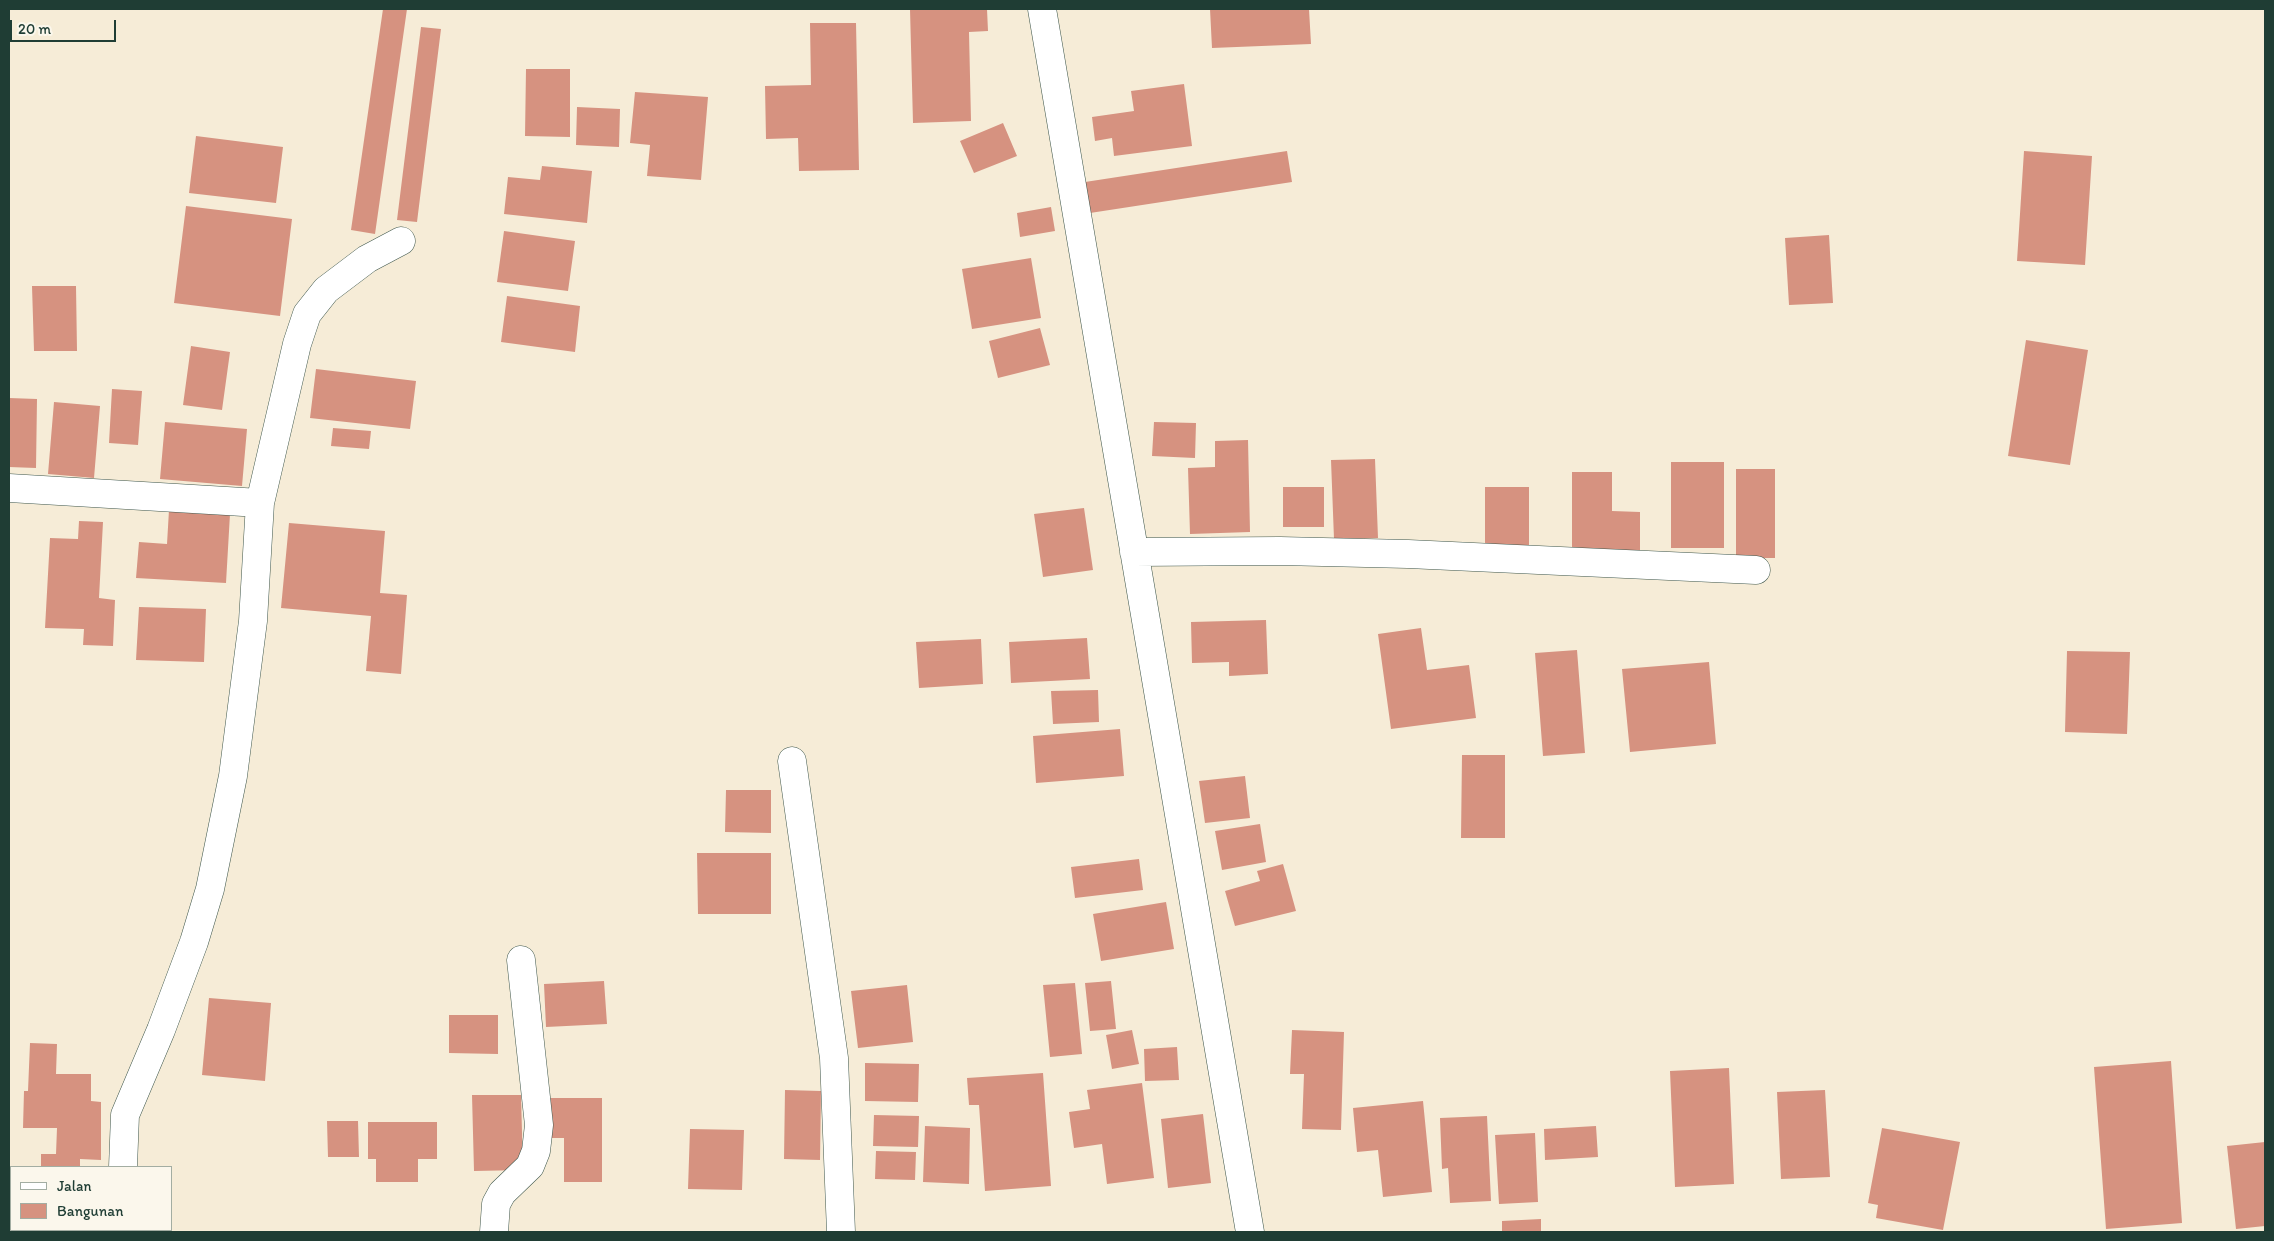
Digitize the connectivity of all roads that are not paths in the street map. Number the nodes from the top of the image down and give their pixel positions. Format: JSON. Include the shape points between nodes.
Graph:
{"nodes":[{"id":1,"x":1042,"y":9,"type":"edge"},
{"id":2,"x":401,"y":241,"type":"dead end"},
{"id":3,"x":9,"y":488,"type":"edge"},
{"id":4,"x":260,"y":503,"type":"junction"},
{"id":5,"x":1134,"y":552,"type":"junction"},
{"id":6,"x":1756,"y":570,"type":"dead end"},
{"id":7,"x":792,"y":761,"type":"dead end"},
{"id":8,"x":521,"y":960,"type":"dead end"},
{"id":9,"x":123,"y":1166,"type":"edge"},
{"id":10,"x":9,"y":1232,"type":"edge"},
{"id":11,"x":15,"y":1232,"type":"edge"},
{"id":12,"x":494,"y":1232,"type":"edge"},
{"id":13,"x":841,"y":1232,"type":"edge"},
{"id":14,"x":1250,"y":1232,"type":"edge"}],
"edges":[{"from":1,"to":5,"type":"street"},
{"from":2,"to":4,"type":"street","via":[[367,259],[326,290],[307,314]]},
{"from":3,"to":4,"type":"street"},
{"from":4,"to":9,"type":"street","via":[[251,640],[233,776],[210,889],[161,1030],[125,1115]]},
{"from":5,"to":6,"type":"street","via":[[1408,554]]},
{"from":5,"to":14,"type":"street"},
{"from":7,"to":13,"type":"street","via":[[834,1058]]},
{"from":8,"to":12,"type":"street","via":[[539,1125],[536,1152],[530,1166],[502,1193],[496,1204]]},
{"from":10,"to":11,"type":"street"}]}
